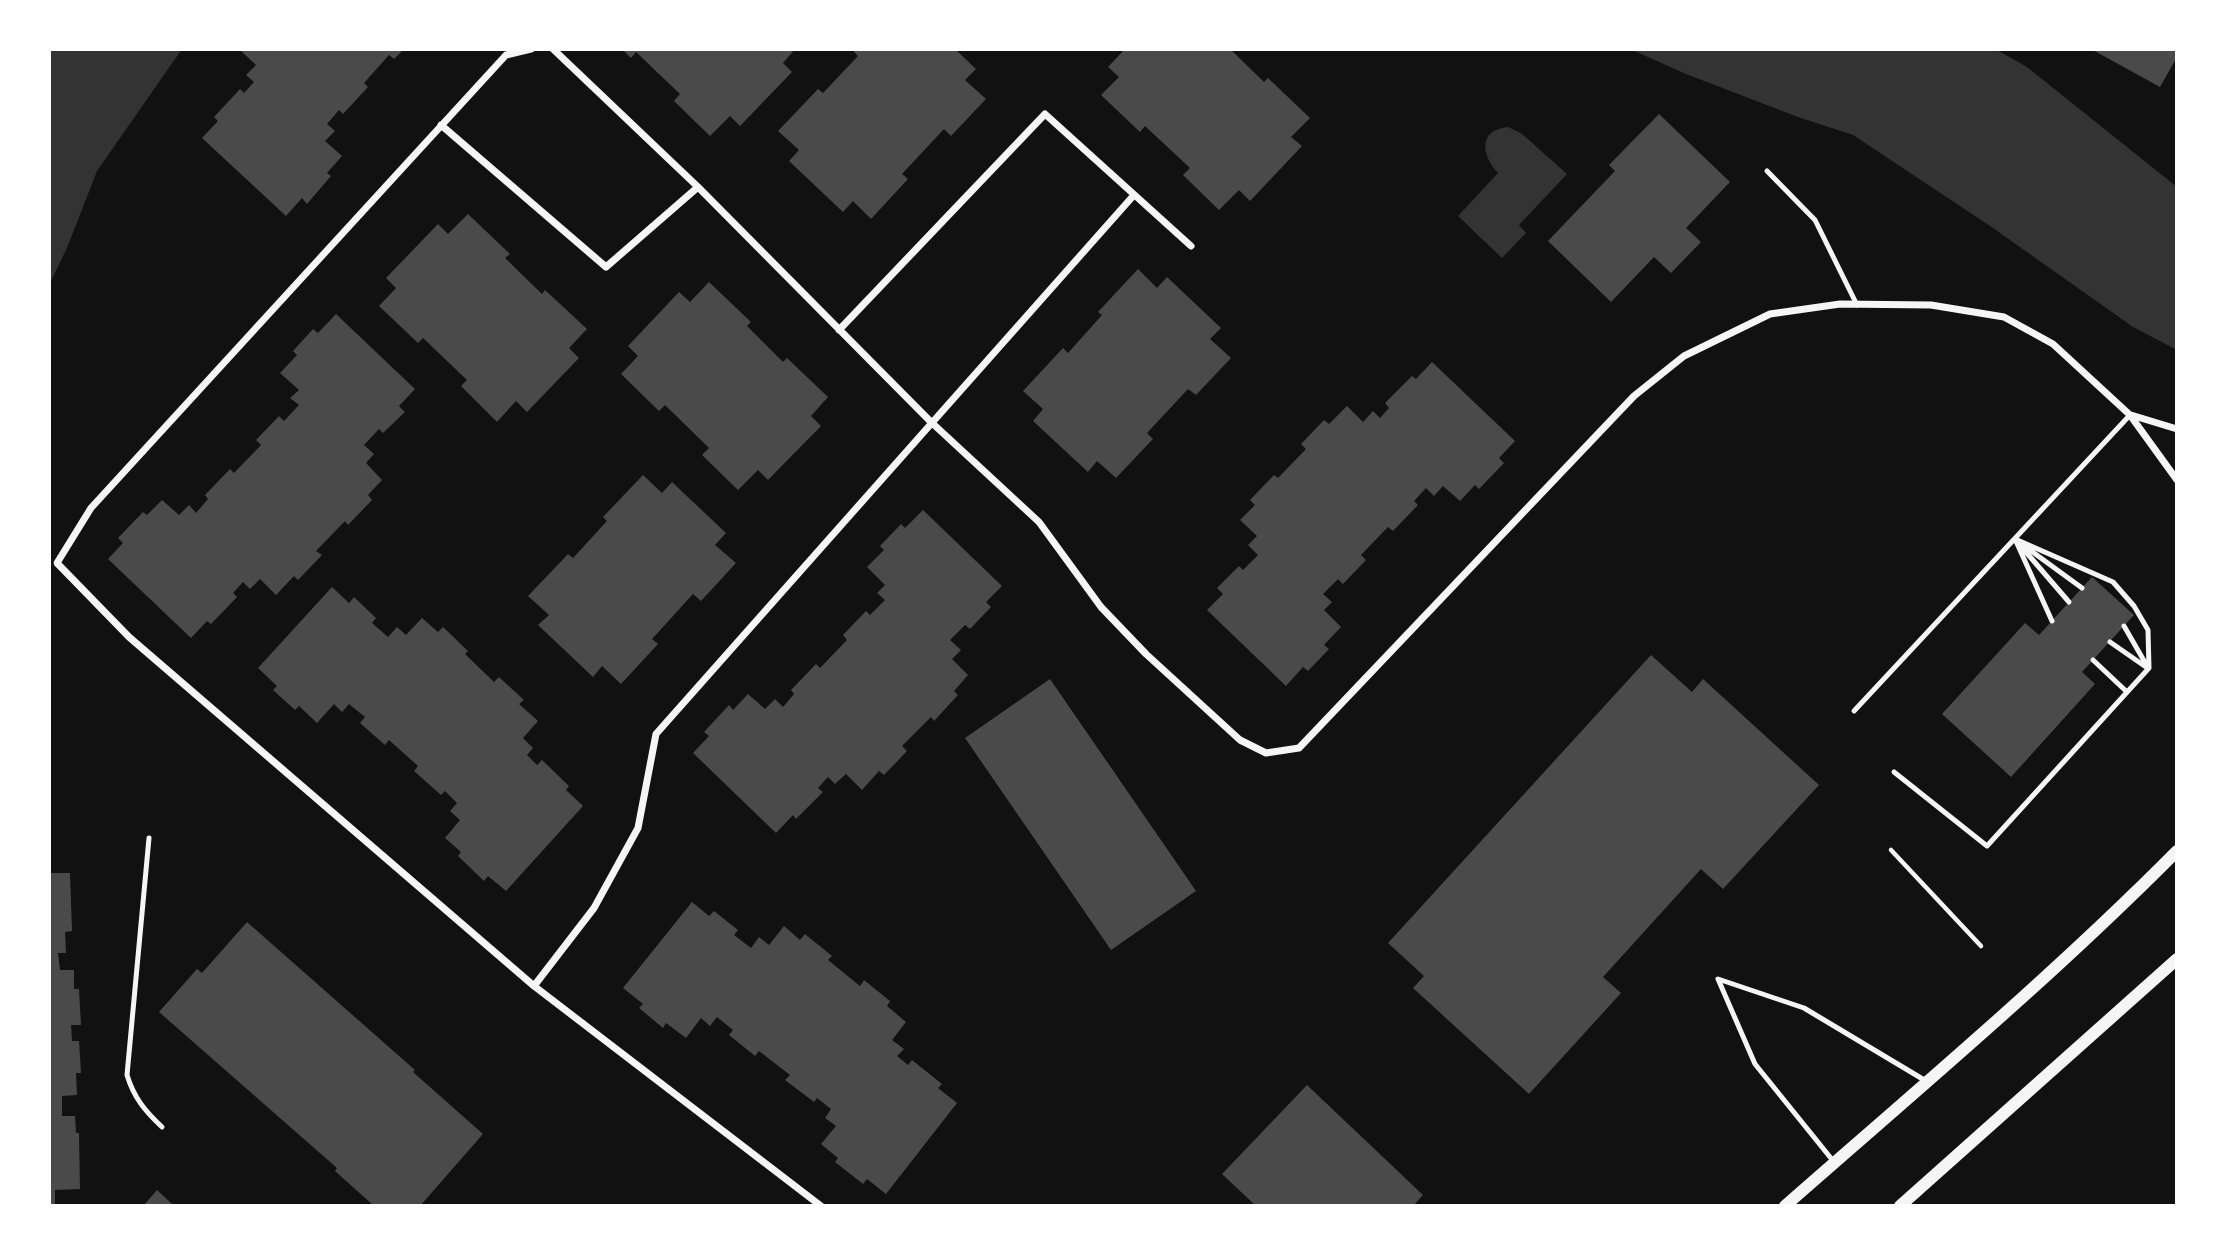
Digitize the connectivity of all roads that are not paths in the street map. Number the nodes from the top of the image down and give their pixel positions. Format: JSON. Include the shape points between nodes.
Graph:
{"nodes":[{"id":1,"x":531,"y":49,"type":"edge"},
{"id":2,"x":553,"y":49,"type":"edge"},
{"id":3,"x":441,"y":125,"type":"junction"},
{"id":4,"x":1767,"y":171,"type":"dead end"},
{"id":5,"x":698,"y":187,"type":"junction"},
{"id":6,"x":1135,"y":195,"type":"junction"},
{"id":7,"x":1191,"y":246,"type":"dead end"},
{"id":8,"x":1857,"y":305,"type":"junction"},
{"id":9,"x":839,"y":330,"type":"junction"},
{"id":10,"x":2130,"y":415,"type":"junction"},
{"id":11,"x":931,"y":422,"type":"junction"},
{"id":12,"x":2177,"y":429,"type":"edge"},
{"id":13,"x":2177,"y":480,"type":"edge"},
{"id":14,"x":2015,"y":539,"type":"junction"},
{"id":15,"x":2082,"y":588,"type":"dead end"},
{"id":16,"x":2069,"y":602,"type":"dead end"},
{"id":17,"x":2052,"y":621,"type":"dead end"},
{"id":18,"x":2124,"y":626,"type":"dead end"},
{"id":19,"x":2110,"y":642,"type":"dead end"},
{"id":20,"x":2093,"y":660,"type":"dead end"},
{"id":21,"x":2149,"y":668,"type":"junction"},
{"id":22,"x":2127,"y":692,"type":"junction"},
{"id":23,"x":1854,"y":711,"type":"dead end"},
{"id":24,"x":1894,"y":772,"type":"dead end"},
{"id":25,"x":149,"y":838,"type":"dead end"},
{"id":26,"x":2177,"y":851,"type":"edge"},
{"id":27,"x":2177,"y":959,"type":"edge"},
{"id":28,"x":534,"y":986,"type":"junction"},
{"id":29,"x":1926,"y":1081,"type":"junction"},
{"id":30,"x":162,"y":1127,"type":"dead end"},
{"id":31,"x":1834,"y":1162,"type":"junction"},
{"id":32,"x":821,"y":1206,"type":"edge"},
{"id":33,"x":1785,"y":1206,"type":"edge"},
{"id":34,"x":1900,"y":1206,"type":"edge"}],
"edges":[{"from":1,"to":3,"type":"street","via":[[506,55]]},
{"from":2,"to":5,"type":"street"},
{"from":3,"to":5,"type":"street","via":[[606,267]]},
{"from":3,"to":28,"type":"street","via":[[91,508],[57,563],[129,637]]},
{"from":4,"to":8,"type":"lane","via":[[1815,220]]},
{"from":5,"to":9,"type":"street"},
{"from":6,"to":7,"type":"street"},
{"from":6,"to":9,"type":"street","via":[[1045,114]]},
{"from":6,"to":11,"type":"street"},
{"from":8,"to":10,"type":"street","via":[[1931,304],[2004,317],[2053,344]]},
{"from":8,"to":11,"type":"street","via":[[1770,314],[1684,356],[1634,396],[1299,748],[1266,753],[1240,740],[1146,654],[1101,607],[1039,522]]},
{"from":9,"to":11,"type":"street"},
{"from":10,"to":12,"type":"street"},
{"from":10,"to":13,"type":"street"},
{"from":10,"to":14,"type":"lane"},
{"from":11,"to":28,"type":"street","via":[[656,734],[638,828],[594,908]]},
{"from":14,"to":15,"type":"lane"},
{"from":14,"to":16,"type":"lane"},
{"from":14,"to":17,"type":"lane"},
{"from":14,"to":21,"type":"lane","via":[[2113,582],[2148,630]]},
{"from":14,"to":23,"type":"lane"},
{"from":18,"to":21,"type":"lane"},
{"from":19,"to":21,"type":"lane"},
{"from":20,"to":22,"type":"lane"},
{"from":21,"to":22,"type":"lane"},
{"from":22,"to":24,"type":"lane","via":[[1987,846]]},
{"from":25,"to":30,"type":"lane","via":[[127,1075],[132,1093]]},
{"from":26,"to":29,"type":"street"},
{"from":27,"to":34,"type":"street"},
{"from":28,"to":32,"type":"street"},
{"from":29,"to":31,"type":"street"},
{"from":29,"to":31,"type":"lane","via":[[1804,1008],[1718,979],[1755,1064]]},
{"from":31,"to":33,"type":"street"}]}
